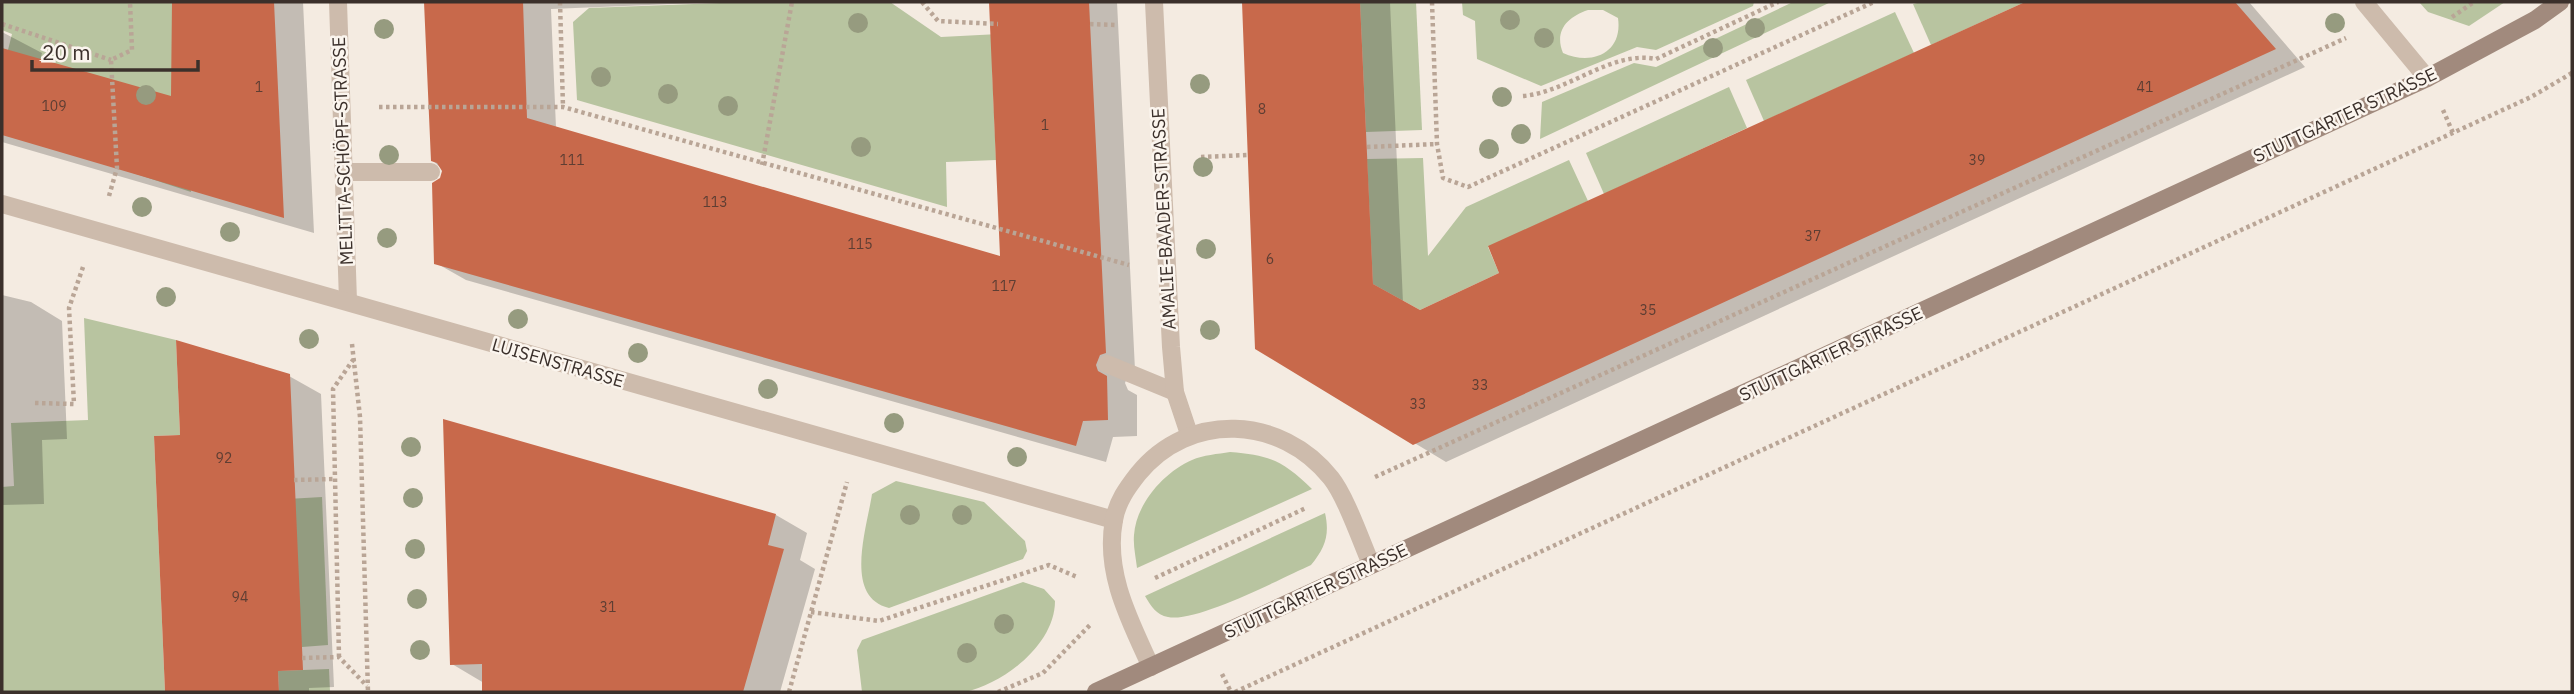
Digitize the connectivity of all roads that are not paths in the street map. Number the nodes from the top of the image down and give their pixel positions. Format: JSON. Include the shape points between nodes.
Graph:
{"nodes":[{"id":1,"x":338,"y":2,"type":"edge"},
{"id":2,"x":1154,"y":2,"type":"edge"},
{"id":3,"x":2364,"y":2,"type":"edge"},
{"id":4,"x":2560,"y":2,"type":"edge"},
{"id":5,"x":2427,"y":78,"type":"junction"},
{"id":6,"x":344,"y":172,"type":"junction"},
{"id":7,"x":431,"y":172,"type":"dead end"},
{"id":8,"x":2,"y":204,"type":"edge"},
{"id":9,"x":348,"y":301,"type":"junction"},
{"id":10,"x":1107,"y":364,"type":"dead end"},
{"id":11,"x":1175,"y":391,"type":"junction"},
{"id":12,"x":1189,"y":434,"type":"junction"},
{"id":13,"x":1114,"y":520,"type":"junction"},
{"id":14,"x":1371,"y":565,"type":"junction"},
{"id":15,"x":1151,"y":667,"type":"junction"},
{"id":16,"x":1096,"y":692,"type":"edge"}],
"edges":[{"from":1,"to":6,"type":"street","name":"MELITTA-SCHÖPF-STRASSE"},
{"from":2,"to":11,"type":"street","name":"AMALIE-BAADER-STRASSE"},
{"from":3,"to":5,"type":"street"},
{"from":4,"to":5,"type":"main road","name":"STUTTGARTER STRASSE"},
{"from":5,"to":14,"type":"main road","name":"STUTTGARTER STRASSE"},
{"from":6,"to":7,"type":"street"},
{"from":6,"to":9,"type":"street","name":"MELITTA-SCHÖPF-STRASSE"},
{"from":8,"to":9,"type":"street","name":"LUISENSTRASSE"},
{"from":9,"to":13,"type":"street","name":"LUISENSTRASSE"},
{"from":10,"to":11,"type":"street"},
{"from":11,"to":12,"type":"street","name":"AMALIE-BAADER-STRASSE"},
{"from":12,"to":13,"type":"street","via":[[1152,457],[1125,491]]},
{"from":12,"to":14,"type":"street","via":[[1247,429],[1276,436],[1312,458],[1332,479]]},
{"from":13,"to":15,"type":"street","via":[[1112,565]]},
{"from":14,"to":15,"type":"main road","name":"STUTTGARTER STRASSE"},
{"from":15,"to":16,"type":"main road","name":"STUTTGARTER STRASSE"}]}
